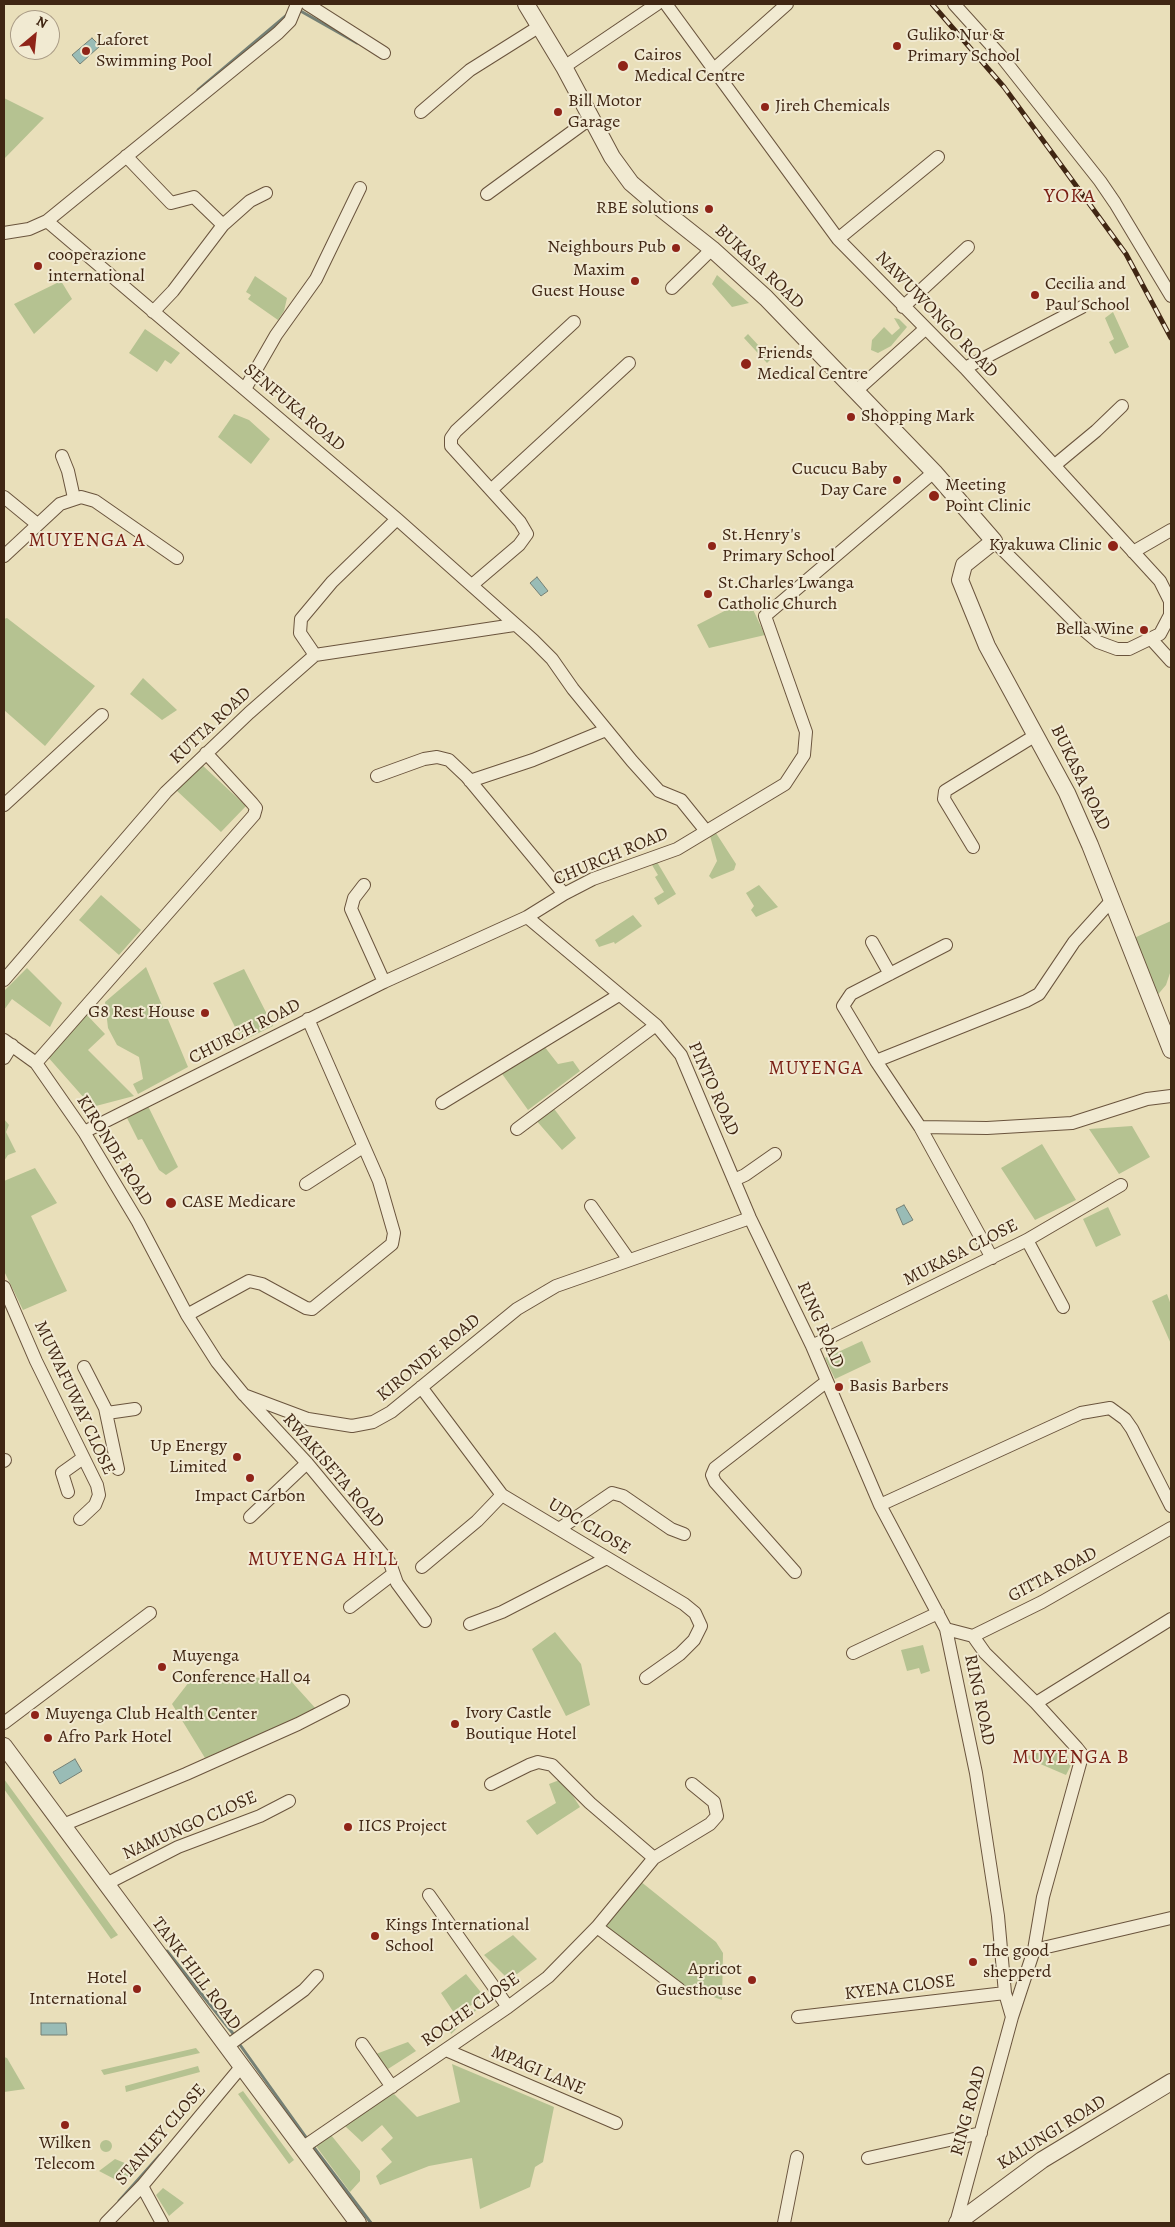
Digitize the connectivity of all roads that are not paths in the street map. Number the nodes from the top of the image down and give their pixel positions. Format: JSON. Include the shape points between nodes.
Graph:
{"nodes":[{"id":1,"x":297,"y":4,"type":"edge"},
{"id":2,"x":306,"y":4,"type":"edge"},
{"id":3,"x":526,"y":4,"type":"edge"},
{"id":4,"x":657,"y":4,"type":"edge"},
{"id":5,"x":666,"y":4,"type":"edge"},
{"id":6,"x":787,"y":4,"type":"edge"},
{"id":7,"x":954,"y":4,"type":"edge"},
{"id":8,"x":540,"y":26,"type":"junction"},
{"id":9,"x":384,"y":53,"type":"dead end"},
{"id":10,"x":564,"y":67,"type":"junction"},
{"id":11,"x":713,"y":70,"type":"junction"},
{"id":12,"x":421,"y":112,"type":"dead end"},
{"id":13,"x":591,"y":118,"type":"junction"},
{"id":14,"x":126,"y":156,"type":"junction"},
{"id":15,"x":938,"y":157,"type":"dead end"},
{"id":16,"x":360,"y":188,"type":"dead end"},
{"id":17,"x":266,"y":194,"type":"dead end"},
{"id":18,"x":488,"y":194,"type":"dead end"},
{"id":19,"x":47,"y":221,"type":"junction"},
{"id":20,"x":223,"y":225,"type":"junction"},
{"id":21,"x":4,"y":233,"type":"edge"},
{"id":22,"x":838,"y":239,"type":"junction"},
{"id":23,"x":968,"y":247,"type":"dead end"},
{"id":24,"x":712,"y":249,"type":"junction"},
{"id":25,"x":672,"y":288,"type":"dead end"},
{"id":26,"x":1171,"y":296,"type":"edge"},
{"id":27,"x":903,"y":307,"type":"junction"},
{"id":28,"x":1082,"y":307,"type":"dead end"},
{"id":29,"x":152,"y":312,"type":"junction"},
{"id":30,"x":574,"y":322,"type":"dead end"},
{"id":31,"x":925,"y":329,"type":"junction"},
{"id":32,"x":629,"y":362,"type":"dead end"},
{"id":33,"x":965,"y":368,"type":"junction"},
{"id":34,"x":244,"y":388,"type":"junction"},
{"id":35,"x":856,"y":390,"type":"junction"},
{"id":36,"x":1122,"y":406,"type":"dead end"},
{"id":37,"x":62,"y":456,"type":"dead end"},
{"id":38,"x":1054,"y":465,"type":"junction"},
{"id":39,"x":934,"y":472,"type":"junction"},
{"id":40,"x":491,"y":490,"type":"junction"},
{"id":41,"x":4,"y":497,"type":"edge"},
{"id":42,"x":74,"y":498,"type":"junction"},
{"id":43,"x":397,"y":519,"type":"junction"},
{"id":44,"x":37,"y":524,"type":"junction"},
{"id":45,"x":1171,"y":530,"type":"edge"},
{"id":46,"x":994,"y":542,"type":"junction"},
{"id":47,"x":1132,"y":552,"type":"junction"},
{"id":48,"x":4,"y":556,"type":"edge"},
{"id":49,"x":177,"y":558,"type":"dead end"},
{"id":50,"x":472,"y":585,"type":"junction"},
{"id":51,"x":514,"y":625,"type":"junction"},
{"id":52,"x":1152,"y":640,"type":"junction"},
{"id":53,"x":315,"y":655,"type":"junction"},
{"id":54,"x":1171,"y":661,"type":"edge"},
{"id":55,"x":102,"y":715,"type":"dead end"},
{"id":56,"x":606,"y":730,"type":"junction"},
{"id":57,"x":1036,"y":735,"type":"junction"},
{"id":58,"x":206,"y":753,"type":"junction"},
{"id":59,"x":377,"y":776,"type":"dead end"},
{"id":60,"x":470,"y":781,"type":"junction"},
{"id":61,"x":4,"y":805,"type":"edge"},
{"id":62,"x":706,"y":831,"type":"junction"},
{"id":63,"x":973,"y":847,"type":"dead end"},
{"id":64,"x":364,"y":885,"type":"dead end"},
{"id":65,"x":564,"y":894,"type":"junction"},
{"id":66,"x":1112,"y":900,"type":"junction"},
{"id":67,"x":527,"y":917,"type":"junction"},
{"id":68,"x":872,"y":942,"type":"dead end"},
{"id":69,"x":946,"y":945,"type":"dead end"},
{"id":70,"x":890,"y":974,"type":"junction"},
{"id":71,"x":4,"y":980,"type":"edge"},
{"id":72,"x":384,"y":982,"type":"junction"},
{"id":73,"x":619,"y":995,"type":"junction"},
{"id":74,"x":308,"y":1019,"type":"junction"},
{"id":75,"x":656,"y":1025,"type":"junction"},
{"id":76,"x":8,"y":1043,"type":"edge"},
{"id":77,"x":1171,"y":1050,"type":"edge"},
{"id":78,"x":4,"y":1058,"type":"edge"},
{"id":79,"x":876,"y":1061,"type":"junction"},
{"id":80,"x":36,"y":1063,"type":"junction"},
{"id":81,"x":1171,"y":1096,"type":"edge"},
{"id":82,"x":442,"y":1103,"type":"dead end"},
{"id":83,"x":920,"y":1127,"type":"junction"},
{"id":84,"x":517,"y":1129,"type":"dead end"},
{"id":85,"x":84,"y":1132,"type":"junction"},
{"id":86,"x":364,"y":1147,"type":"junction"},
{"id":87,"x":775,"y":1154,"type":"dead end"},
{"id":88,"x":734,"y":1180,"type":"junction"},
{"id":89,"x":306,"y":1184,"type":"dead end"},
{"id":90,"x":1121,"y":1185,"type":"dead end"},
{"id":91,"x":591,"y":1206,"type":"dead end"},
{"id":92,"x":750,"y":1218,"type":"junction"},
{"id":93,"x":1027,"y":1240,"type":"junction"},
{"id":94,"x":992,"y":1258,"type":"junction"},
{"id":95,"x":629,"y":1260,"type":"junction"},
{"id":96,"x":4,"y":1287,"type":"edge"},
{"id":97,"x":1063,"y":1307,"type":"dead end"},
{"id":98,"x":187,"y":1315,"type":"junction"},
{"id":99,"x":812,"y":1346,"type":"junction"},
{"id":100,"x":84,"y":1368,"type":"dead end"},
{"id":101,"x":826,"y":1382,"type":"junction"},
{"id":102,"x":421,"y":1387,"type":"junction"},
{"id":103,"x":244,"y":1395,"type":"junction"},
{"id":104,"x":135,"y":1409,"type":"dead end"},
{"id":105,"x":107,"y":1413,"type":"junction"},
{"id":106,"x":83,"y":1458,"type":"junction"},
{"id":107,"x":307,"y":1463,"type":"junction"},
{"id":108,"x":118,"y":1469,"type":"dead end"},
{"id":109,"x":68,"y":1492,"type":"dead end"},
{"id":110,"x":502,"y":1495,"type":"junction"},
{"id":111,"x":880,"y":1505,"type":"junction"},
{"id":112,"x":1171,"y":1506,"type":"edge"},
{"id":113,"x":250,"y":1517,"type":"dead end"},
{"id":114,"x":80,"y":1519,"type":"dead end"},
{"id":115,"x":1171,"y":1528,"type":"edge"},
{"id":116,"x":559,"y":1529,"type":"junction"},
{"id":117,"x":684,"y":1534,"type":"dead end"},
{"id":118,"x":608,"y":1558,"type":"junction"},
{"id":119,"x":422,"y":1567,"type":"dead end"},
{"id":120,"x":795,"y":1572,"type":"dead end"},
{"id":121,"x":393,"y":1574,"type":"junction"},
{"id":122,"x":350,"y":1607,"type":"dead end"},
{"id":123,"x":150,"y":1613,"type":"dead end"},
{"id":124,"x":938,"y":1613,"type":"junction"},
{"id":125,"x":1171,"y":1618,"type":"edge"},
{"id":126,"x":425,"y":1621,"type":"dead end"},
{"id":127,"x":470,"y":1624,"type":"dead end"},
{"id":128,"x":946,"y":1629,"type":"junction"},
{"id":129,"x":973,"y":1636,"type":"junction"},
{"id":130,"x":852,"y":1653,"type":"dead end"},
{"id":131,"x":646,"y":1678,"type":"dead end"},
{"id":132,"x":343,"y":1701,"type":"dead end"},
{"id":133,"x":1036,"y":1703,"type":"junction"},
{"id":134,"x":4,"y":1722,"type":"edge"},
{"id":135,"x":4,"y":1746,"type":"edge"},
{"id":136,"x":491,"y":1784,"type":"dead end"},
{"id":137,"x":692,"y":1784,"type":"dead end"},
{"id":138,"x":289,"y":1801,"type":"dead end"},
{"id":139,"x":63,"y":1826,"type":"junction"},
{"id":140,"x":654,"y":1858,"type":"junction"},
{"id":141,"x":106,"y":1884,"type":"junction"},
{"id":142,"x":429,"y":1896,"type":"dead end"},
{"id":143,"x":1171,"y":1918,"type":"edge"},
{"id":144,"x":597,"y":1928,"type":"junction"},
{"id":145,"x":1034,"y":1950,"type":"junction"},
{"id":146,"x":317,"y":1976,"type":"dead end"},
{"id":147,"x":679,"y":1989,"type":"dead end"},
{"id":148,"x":1005,"y":1993,"type":"junction"},
{"id":149,"x":508,"y":2007,"type":"junction"},
{"id":150,"x":798,"y":2017,"type":"dead end"},
{"id":151,"x":1012,"y":2017,"type":"junction"},
{"id":152,"x":362,"y":2044,"type":"dead end"},
{"id":153,"x":226,"y":2047,"type":"junction"},
{"id":154,"x":446,"y":2050,"type":"junction"},
{"id":155,"x":241,"y":2068,"type":"junction"},
{"id":156,"x":1171,"y":2082,"type":"edge"},
{"id":157,"x":392,"y":2087,"type":"junction"},
{"id":158,"x":616,"y":2123,"type":"dead end"},
{"id":159,"x":981,"y":2133,"type":"junction"},
{"id":160,"x":302,"y":2148,"type":"junction"},
{"id":161,"x":797,"y":2156,"type":"dead end"},
{"id":162,"x":868,"y":2158,"type":"dead end"},
{"id":163,"x":142,"y":2186,"type":"junction"},
{"id":164,"x":106,"y":2223,"type":"edge"},
{"id":165,"x":162,"y":2223,"type":"edge"},
{"id":166,"x":358,"y":2223,"type":"edge"},
{"id":167,"x":784,"y":2223,"type":"edge"},
{"id":168,"x":957,"y":2223,"type":"edge"}],
"edges":[{"from":1,"to":14,"type":"street","via":[[290,21],[278,33]]},
{"from":2,"to":9,"type":"street"},
{"from":3,"to":8,"type":"street","name":"BUKASA ROAD"},
{"from":4,"to":10,"type":"street"},
{"from":5,"to":11,"type":"street","name":"NAWUWONGO ROAD"},
{"from":6,"to":11,"type":"street"},
{"from":7,"to":26,"type":"street","via":[[1001,56],[1100,181]]},
{"from":8,"to":10,"type":"street","name":"BUKASA ROAD"},
{"from":8,"to":12,"type":"street","via":[[470,70]]},
{"from":10,"to":13,"type":"street","name":"BUKASA ROAD"},
{"from":11,"to":22,"type":"street","name":"NAWUWONGO ROAD"},
{"from":13,"to":18,"type":"street"},
{"from":13,"to":24,"type":"street","name":"BUKASA ROAD","via":[[612,157],[631,183]]},
{"from":14,"to":19,"type":"street"},
{"from":14,"to":20,"type":"street","via":[[171,203],[194,197]]},
{"from":15,"to":22,"type":"street"},
{"from":16,"to":34,"type":"street","via":[[316,279]]},
{"from":17,"to":20,"type":"street","via":[[250,201]]},
{"from":19,"to":21,"type":"street","via":[[29,229]]},
{"from":19,"to":29,"type":"street","name":"SENFUKA ROAD"},
{"from":20,"to":29,"type":"street","via":[[173,291]]},
{"from":22,"to":27,"type":"street","name":"NAWUWONGO ROAD"},
{"from":23,"to":27,"type":"street"},
{"from":24,"to":25,"type":"street"},
{"from":24,"to":35,"type":"street","name":"BUKASA ROAD","via":[[766,298]]},
{"from":27,"to":31,"type":"street","name":"NAWUWONGO ROAD"},
{"from":28,"to":33,"type":"street"},
{"from":29,"to":34,"type":"street","name":"SENFUKA ROAD"},
{"from":30,"to":40,"type":"street","via":[[451,438],[451,446]]},
{"from":31,"to":33,"type":"street","name":"NAWUWONGO ROAD"},
{"from":31,"to":35,"type":"street"},
{"from":32,"to":40,"type":"street"},
{"from":33,"to":38,"type":"street","name":"NAWUWONGO ROAD"},
{"from":34,"to":43,"type":"street","name":"SENFUKA ROAD"},
{"from":35,"to":39,"type":"street","name":"BUKASA ROAD"},
{"from":36,"to":38,"type":"street"},
{"from":37,"to":42,"type":"street"},
{"from":38,"to":47,"type":"street","name":"NAWUWONGO ROAD"},
{"from":39,"to":46,"type":"street","name":"BUKASA ROAD"},
{"from":39,"to":62,"type":"street","name":"CHURCH ROAD","via":[[765,616],[804,723],[804,755],[785,784]]},
{"from":40,"to":50,"type":"street","via":[[527,534],[519,545]]},
{"from":41,"to":44,"type":"street"},
{"from":42,"to":44,"type":"street","via":[[60,504]]},
{"from":42,"to":49,"type":"street","via":[[95,501]]},
{"from":43,"to":50,"type":"street","name":"SENFUKA ROAD"},
{"from":43,"to":53,"type":"street","via":[[332,582],[301,619],[300,633]]},
{"from":44,"to":48,"type":"street"},
{"from":45,"to":47,"type":"street"},
{"from":46,"to":52,"type":"street","name":"BUKASA ROAD","via":[[1098,642],[1116,649],[1129,649]]},
{"from":46,"to":57,"type":"street","name":"BUKASA ROAD","via":[[964,566],[960,580],[987,646]]},
{"from":47,"to":52,"type":"street","name":"NAWUWONGO ROAD","via":[[1160,581],[1170,601],[1167,622]]},
{"from":50,"to":51,"type":"street","name":"SENFUKA ROAD"},
{"from":51,"to":53,"type":"street"},
{"from":51,"to":56,"type":"street","name":"SENFUKA ROAD","via":[[552,658]]},
{"from":52,"to":54,"type":"street"},
{"from":53,"to":58,"type":"street","name":"KUTTA ROAD"},
{"from":55,"to":61,"type":"street"},
{"from":56,"to":60,"type":"street"},
{"from":56,"to":62,"type":"street","name":"SENFUKA ROAD","via":[[659,791],[681,800]]},
{"from":57,"to":63,"type":"street","via":[[945,791],[944,799]]},
{"from":57,"to":66,"type":"street","name":"BUKASA ROAD","via":[[1066,790]]},
{"from":58,"to":71,"type":"street","name":"KUTTA ROAD","via":[[132,829]]},
{"from":58,"to":80,"type":"street","via":[[256,808],[254,815]]},
{"from":59,"to":60,"type":"street","via":[[437,757],[449,760]]},
{"from":60,"to":65,"type":"street"},
{"from":62,"to":65,"type":"street","name":"CHURCH ROAD","via":[[677,849],[613,871]]},
{"from":64,"to":72,"type":"street","via":[[354,898],[351,909]]},
{"from":65,"to":67,"type":"street","name":"CHURCH ROAD"},
{"from":66,"to":77,"type":"street","name":"BUKASA ROAD"},
{"from":66,"to":79,"type":"street","via":[[1074,942],[1039,994]]},
{"from":67,"to":72,"type":"street","name":"CHURCH ROAD"},
{"from":67,"to":73,"type":"street","name":"PINTO ROAD"},
{"from":68,"to":70,"type":"street"},
{"from":69,"to":70,"type":"street"},
{"from":70,"to":79,"type":"street","via":[[850,994],[843,1006]]},
{"from":72,"to":74,"type":"street","name":"CHURCH ROAD"},
{"from":73,"to":75,"type":"street","name":"PINTO ROAD"},
{"from":73,"to":82,"type":"street"},
{"from":74,"to":85,"type":"street","name":"CHURCH ROAD"},
{"from":74,"to":86,"type":"street"},
{"from":75,"to":84,"type":"street"},
{"from":75,"to":88,"type":"street","name":"PINTO ROAD","via":[[681,1055]]},
{"from":76,"to":78,"type":"street"},
{"from":76,"to":80,"type":"street","name":"KIRONDE ROAD"},
{"from":79,"to":83,"type":"street"},
{"from":80,"to":85,"type":"street","name":"KIRONDE ROAD"},
{"from":81,"to":83,"type":"street","via":[[1147,1099],[1072,1123],[987,1128]]},
{"from":83,"to":94,"type":"street"},
{"from":85,"to":98,"type":"street","name":"KIRONDE ROAD","via":[[138,1222]]},
{"from":86,"to":89,"type":"street"},
{"from":86,"to":98,"type":"street","via":[[380,1181],[394,1233],[389,1248],[312,1309],[262,1284],[249,1281]]},
{"from":87,"to":88,"type":"street","via":[[746,1176]]},
{"from":88,"to":92,"type":"street","name":"PINTO ROAD"},
{"from":90,"to":93,"type":"street","name":"MUKASA CLOSE"},
{"from":91,"to":95,"type":"street"},
{"from":92,"to":95,"type":"street","name":"KIRONDE ROAD"},
{"from":92,"to":99,"type":"street","name":"RING ROAD"},
{"from":93,"to":94,"type":"street","name":"MUKASA CLOSE"},
{"from":93,"to":97,"type":"street"},
{"from":94,"to":99,"type":"street","name":"MUKASA CLOSE"},
{"from":95,"to":102,"type":"street","name":"KIRONDE ROAD","via":[[556,1286],[536,1297]]},
{"from":96,"to":106,"type":"street","name":"MUWAFUWAY CLOSE"},
{"from":98,"to":103,"type":"street","name":"KIRONDE ROAD","via":[[217,1362]]},
{"from":99,"to":101,"type":"street","name":"RING ROAD"},
{"from":100,"to":105,"type":"street"},
{"from":101,"to":111,"type":"street","name":"RING ROAD"},
{"from":101,"to":120,"type":"street","via":[[715,1468],[712,1474],[715,1482]]},
{"from":102,"to":103,"type":"street","name":"KIRONDE ROAD","via":[[391,1412],[372,1422],[352,1426],[308,1419]]},
{"from":102,"to":110,"type":"street","name":"UDC CLOSE"},
{"from":103,"to":107,"type":"street","name":"RWAKISETA ROAD"},
{"from":104,"to":105,"type":"street"},
{"from":105,"to":108,"type":"street"},
{"from":106,"to":109,"type":"street","via":[[62,1473]]},
{"from":106,"to":114,"type":"street","name":"MUWAFUWAY CLOSE","via":[[99,1495],[96,1505]]},
{"from":107,"to":113,"type":"street"},
{"from":107,"to":121,"type":"street","name":"RWAKISETA ROAD","via":[[390,1564]]},
{"from":110,"to":116,"type":"street","name":"UDC CLOSE"},
{"from":110,"to":119,"type":"street","via":[[477,1521]]},
{"from":111,"to":112,"type":"street","via":[[1081,1413],[1110,1408],[1132,1429]]},
{"from":111,"to":124,"type":"street","name":"RING ROAD"},
{"from":115,"to":129,"type":"street","name":"GITTA ROAD","via":[[1042,1602]]},
{"from":116,"to":117,"type":"street","via":[[612,1493],[623,1496],[671,1529]]},
{"from":116,"to":118,"type":"street","name":"UDC CLOSE"},
{"from":118,"to":127,"type":"street","via":[[502,1612]]},
{"from":118,"to":131,"type":"street","name":"UDC CLOSE","via":[[684,1604],[701,1626],[694,1640],[680,1654]]},
{"from":121,"to":122,"type":"street"},
{"from":121,"to":126,"type":"street","name":"RWAKISETA ROAD","via":[[396,1583]]},
{"from":123,"to":134,"type":"street"},
{"from":124,"to":128,"type":"street","name":"RING ROAD"},
{"from":124,"to":130,"type":"street"},
{"from":125,"to":133,"type":"street"},
{"from":128,"to":129,"type":"street"},
{"from":128,"to":148,"type":"street","name":"RING ROAD","via":[[976,1773],[998,1916]]},
{"from":129,"to":133,"type":"street","via":[[985,1653]]},
{"from":132,"to":139,"type":"street","via":[[212,1763]]},
{"from":133,"to":145,"type":"street","via":[[1078,1748],[1081,1760],[1043,1897]]},
{"from":135,"to":139,"type":"street","name":"TANK HILL ROAD"},
{"from":136,"to":140,"type":"street","via":[[538,1762],[552,1765]]},
{"from":137,"to":140,"type":"street","name":"ROCHE CLOSE","via":[[717,1807],[717,1816],[710,1824]]},
{"from":138,"to":141,"type":"street","name":"NAMUNGO CLOSE","via":[[260,1816],[178,1847]]},
{"from":139,"to":141,"type":"street","name":"TANK HILL ROAD"},
{"from":140,"to":144,"type":"street","name":"ROCHE CLOSE"},
{"from":141,"to":153,"type":"street","name":"TANK HILL ROAD"},
{"from":142,"to":149,"type":"street"},
{"from":143,"to":145,"type":"street"},
{"from":144,"to":147,"type":"street"},
{"from":144,"to":149,"type":"street","name":"ROCHE CLOSE","via":[[548,1977]]},
{"from":145,"to":151,"type":"street"},
{"from":146,"to":153,"type":"street","via":[[304,1990]]},
{"from":148,"to":150,"type":"street","name":"KYENA CLOSE"},
{"from":148,"to":151,"type":"street","name":"RING ROAD"},
{"from":149,"to":154,"type":"street","name":"ROCHE CLOSE"},
{"from":151,"to":159,"type":"street","name":"RING ROAD"},
{"from":152,"to":157,"type":"street"},
{"from":153,"to":155,"type":"street","name":"TANK HILL ROAD"},
{"from":154,"to":157,"type":"street","name":"ROCHE CLOSE"},
{"from":154,"to":158,"type":"street","name":"MPAGI LANE"},
{"from":155,"to":160,"type":"street","name":"TANK HILL ROAD"},
{"from":155,"to":163,"type":"street","name":"STANLEY CLOSE"},
{"from":156,"to":168,"type":"street","name":"KALUNGI ROAD","via":[[1034,2166]]},
{"from":157,"to":160,"type":"street","name":"ROCHE CLOSE"},
{"from":159,"to":162,"type":"street"},
{"from":159,"to":168,"type":"street","name":"RING ROAD"},
{"from":160,"to":166,"type":"street","name":"TANK HILL ROAD"},
{"from":161,"to":167,"type":"street"},
{"from":163,"to":164,"type":"street","name":"STANLEY CLOSE"},
{"from":163,"to":165,"type":"street"}]}
